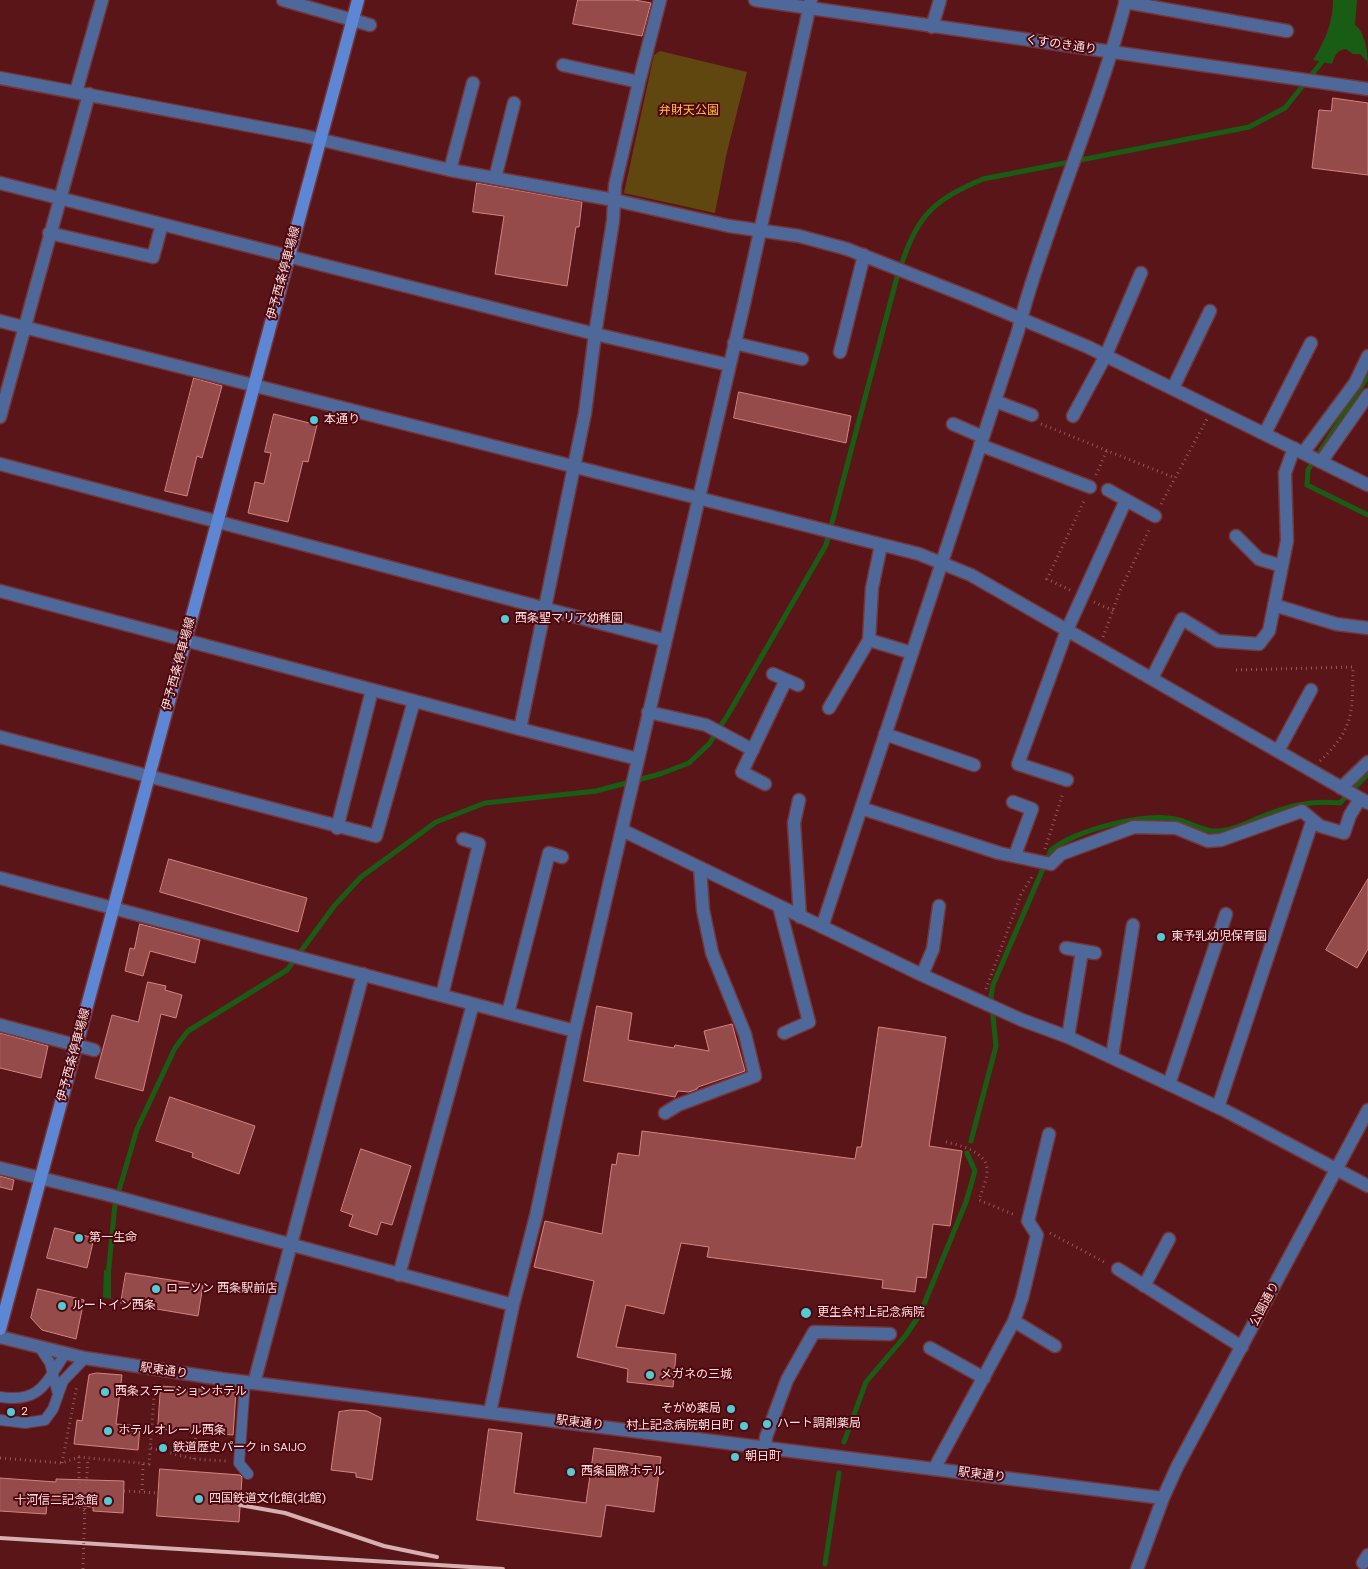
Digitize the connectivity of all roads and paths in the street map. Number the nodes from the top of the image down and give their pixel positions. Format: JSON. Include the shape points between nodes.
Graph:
{"nodes":[{"id":1,"x":102,"y":0,"type":"edge"},
{"id":2,"x":283,"y":0,"type":"edge"},
{"id":3,"x":358,"y":0,"type":"edge"},
{"id":4,"x":660,"y":0,"type":"edge"},
{"id":5,"x":755,"y":0,"type":"edge"},
{"id":6,"x":940,"y":0,"type":"edge"},
{"id":7,"x":1125,"y":1,"type":"edge"},
{"id":8,"x":810,"y":4,"type":"edge"},
{"id":9,"x":353,"y":20,"type":"junction"},
{"id":10,"x":370,"y":25,"type":"dead end"},
{"id":11,"x":932,"y":27,"type":"junction"},
{"id":12,"x":1287,"y":31,"type":"dead end"},
{"id":13,"x":1113,"y":53,"type":"junction"},
{"id":14,"x":563,"y":65,"type":"dead end"},
{"id":15,"x":0,"y":78,"type":"edge"},
{"id":16,"x":639,"y":82,"type":"junction"},
{"id":17,"x":473,"y":83,"type":"dead end"},
{"id":18,"x":1368,"y":89,"type":"edge"},
{"id":19,"x":76,"y":92,"type":"junction"},
{"id":20,"x":89,"y":94,"type":"junction"},
{"id":21,"x":514,"y":103,"type":"dead end"},
{"id":22,"x":322,"y":140,"type":"junction"},
{"id":23,"x":450,"y":170,"type":"junction"},
{"id":24,"x":495,"y":178,"type":"junction"},
{"id":25,"x":0,"y":183,"type":"edge"},
{"id":26,"x":59,"y":198,"type":"junction"},
{"id":27,"x":614,"y":200,"type":"junction"},
{"id":28,"x":162,"y":224,"type":"junction"},
{"id":29,"x":758,"y":230,"type":"junction"},
{"id":30,"x":50,"y":233,"type":"junction"},
{"id":31,"x":864,"y":255,"type":"junction"},
{"id":32,"x":288,"y":256,"type":"junction"},
{"id":33,"x":1141,"y":272,"type":"dead end"},
{"id":34,"x":1210,"y":311,"type":"dead end"},
{"id":35,"x":1021,"y":318,"type":"junction"},
{"id":36,"x":0,"y":321,"type":"edge"},
{"id":37,"x":24,"y":327,"type":"junction"},
{"id":38,"x":595,"y":334,"type":"junction"},
{"id":39,"x":734,"y":343,"type":"junction"},
{"id":40,"x":1311,"y":343,"type":"dead end"},
{"id":41,"x":840,"y":352,"type":"dead end"},
{"id":42,"x":1106,"y":355,"type":"junction"},
{"id":43,"x":1368,"y":356,"type":"edge"},
{"id":44,"x":802,"y":359,"type":"dead end"},
{"id":45,"x":729,"y":365,"type":"junction"},
{"id":46,"x":253,"y":386,"type":"junction"},
{"id":47,"x":1173,"y":388,"type":"junction"},
{"id":48,"x":1368,"y":395,"type":"edge"},
{"id":49,"x":995,"y":401,"type":"junction"},
{"id":50,"x":1032,"y":415,"type":"joint"},
{"id":51,"x":1073,"y":416,"type":"dead end"},
{"id":52,"x":0,"y":417,"type":"edge"},
{"id":53,"x":953,"y":424,"type":"dead end"},
{"id":54,"x":1265,"y":434,"type":"junction"},
{"id":55,"x":982,"y":441,"type":"junction"},
{"id":56,"x":1107,"y":450,"type":"junction"},
{"id":57,"x":1301,"y":452,"type":"junction"},
{"id":58,"x":1320,"y":461,"type":"junction"},
{"id":59,"x":0,"y":464,"type":"edge"},
{"id":60,"x":575,"y":467,"type":"junction"},
{"id":61,"x":1175,"y":478,"type":"dead end"},
{"id":62,"x":1368,"y":485,"type":"edge"},
{"id":63,"x":1090,"y":488,"type":"junction"},
{"id":64,"x":1108,"y":490,"type":"dead end"},
{"id":65,"x":697,"y":498,"type":"junction"},
{"id":66,"x":1126,"y":500,"type":"junction"},
{"id":67,"x":1155,"y":516,"type":"dead end"},
{"id":68,"x":217,"y":522,"type":"junction"},
{"id":69,"x":1236,"y":536,"type":"dead end"},
{"id":70,"x":881,"y":544,"type":"junction"},
{"id":71,"x":941,"y":562,"type":"junction"},
{"id":72,"x":1282,"y":566,"type":"junction"},
{"id":73,"x":0,"y":590,"type":"edge"},
{"id":74,"x":1082,"y":596,"type":"junction"},
{"id":75,"x":1274,"y":605,"type":"junction"},
{"id":76,"x":545,"y":608,"type":"junction"},
{"id":77,"x":1114,"y":611,"type":"dead end"},
{"id":78,"x":1368,"y":628,"type":"edge"},
{"id":79,"x":1067,"y":630,"type":"junction"},
{"id":80,"x":186,"y":640,"type":"junction"},
{"id":81,"x":664,"y":640,"type":"junction"},
{"id":82,"x":869,"y":640,"type":"junction"},
{"id":83,"x":912,"y":653,"type":"junction"},
{"id":84,"x":773,"y":674,"type":"dead end"},
{"id":85,"x":1152,"y":678,"type":"junction"},
{"id":86,"x":372,"y":690,"type":"junction"},
{"id":87,"x":1311,"y":690,"type":"dead end"},
{"id":88,"x":414,"y":701,"type":"junction"},
{"id":89,"x":829,"y":708,"type":"dead end"},
{"id":90,"x":648,"y":712,"type":"junction"},
{"id":91,"x":520,"y":729,"type":"junction"},
{"id":92,"x":885,"y":734,"type":"junction"},
{"id":93,"x":0,"y":738,"type":"edge"},
{"id":94,"x":753,"y":750,"type":"junction"},
{"id":95,"x":1278,"y":751,"type":"junction"},
{"id":96,"x":638,"y":758,"type":"junction"},
{"id":97,"x":1368,"y":762,"type":"edge"},
{"id":98,"x":974,"y":765,"type":"dead end"},
{"id":99,"x":149,"y":777,"type":"junction"},
{"id":100,"x":1067,"y":780,"type":"joint"},
{"id":101,"x":765,"y":784,"type":"dead end"},
{"id":102,"x":1341,"y":788,"type":"junction"},
{"id":103,"x":799,"y":800,"type":"dead end"},
{"id":104,"x":1364,"y":801,"type":"edge"},
{"id":105,"x":1013,"y":802,"type":"dead end"},
{"id":106,"x":861,"y":808,"type":"junction"},
{"id":107,"x":1312,"y":822,"type":"junction"},
{"id":108,"x":336,"y":828,"type":"junction"},
{"id":109,"x":622,"y":830,"type":"junction"},
{"id":110,"x":463,"y":839,"type":"dead end"},
{"id":111,"x":1015,"y":855,"type":"junction"},
{"id":112,"x":562,"y":857,"type":"dead end"},
{"id":113,"x":1045,"y":863,"type":"junction"},
{"id":114,"x":700,"y":868,"type":"junction"},
{"id":115,"x":0,"y":878,"type":"edge"},
{"id":116,"x":779,"y":906,"type":"junction"},
{"id":117,"x":939,"y":906,"type":"dead end"},
{"id":118,"x":113,"y":907,"type":"junction"},
{"id":119,"x":1226,"y":914,"type":"dead end"},
{"id":120,"x":800,"y":916,"type":"junction"},
{"id":121,"x":1133,"y":925,"type":"dead end"},
{"id":122,"x":822,"y":927,"type":"junction"},
{"id":123,"x":1066,"y":948,"type":"dead end"},
{"id":124,"x":1082,"y":951,"type":"junction"},
{"id":125,"x":1095,"y":953,"type":"dead end"},
{"id":126,"x":363,"y":974,"type":"junction"},
{"id":127,"x":922,"y":975,"type":"junction"},
{"id":128,"x":442,"y":995,"type":"junction"},
{"id":129,"x":473,"y":1004,"type":"junction"},
{"id":130,"x":988,"y":1005,"type":"junction"},
{"id":131,"x":508,"y":1013,"type":"junction"},
{"id":132,"x":0,"y":1025,"type":"edge"},
{"id":133,"x":575,"y":1031,"type":"junction"},
{"id":134,"x":784,"y":1033,"type":"dead end"},
{"id":135,"x":1068,"y":1037,"type":"junction"},
{"id":136,"x":76,"y":1045,"type":"junction"},
{"id":137,"x":94,"y":1050,"type":"dead end"},
{"id":138,"x":1112,"y":1057,"type":"junction"},
{"id":139,"x":1169,"y":1084,"type":"junction"},
{"id":140,"x":1218,"y":1107,"type":"junction"},
{"id":141,"x":1368,"y":1110,"type":"edge"},
{"id":142,"x":665,"y":1113,"type":"dead end"},
{"id":143,"x":1049,"y":1134,"type":"dead end"},
{"id":144,"x":0,"y":1168,"type":"edge"},
{"id":145,"x":1337,"y":1168,"type":"junction"},
{"id":146,"x":41,"y":1179,"type":"junction"},
{"id":147,"x":1368,"y":1186,"type":"edge"},
{"id":148,"x":1169,"y":1239,"type":"dead end"},
{"id":149,"x":292,"y":1245,"type":"junction"},
{"id":150,"x":1118,"y":1269,"type":"dead end"},
{"id":151,"x":399,"y":1275,"type":"junction"},
{"id":152,"x":1144,"y":1286,"type":"junction"},
{"id":153,"x":513,"y":1305,"type":"junction"},
{"id":154,"x":1014,"y":1321,"type":"junction"},
{"id":155,"x":0,"y":1329,"type":"edge"},
{"id":156,"x":890,"y":1334,"type":"dead end"},
{"id":157,"x":0,"y":1337,"type":"edge"},
{"id":158,"x":1056,"y":1346,"type":"dead end"},
{"id":159,"x":40,"y":1348,"type":"junction"},
{"id":160,"x":930,"y":1348,"type":"dead end"},
{"id":161,"x":1242,"y":1348,"type":"junction"},
{"id":162,"x":65,"y":1354,"type":"junction"},
{"id":163,"x":84,"y":1358,"type":"junction"},
{"id":164,"x":52,"y":1373,"type":"junction"},
{"id":165,"x":155,"y":1377,"type":"dead end"},
{"id":166,"x":984,"y":1378,"type":"junction"},
{"id":167,"x":78,"y":1379,"type":"dead end"},
{"id":168,"x":250,"y":1382,"type":"junction"},
{"id":169,"x":58,"y":1394,"type":"junction"},
{"id":170,"x":0,"y":1397,"type":"edge"},
{"id":171,"x":490,"y":1412,"type":"junction"},
{"id":172,"x":0,"y":1420,"type":"edge"},
{"id":173,"x":196,"y":1432,"type":"dead end"},
{"id":174,"x":765,"y":1447,"type":"junction"},
{"id":175,"x":151,"y":1448,"type":"junction"},
{"id":176,"x":79,"y":1457,"type":"junction"},
{"id":177,"x":0,"y":1458,"type":"edge"},
{"id":178,"x":88,"y":1458,"type":"junction"},
{"id":179,"x":194,"y":1458,"type":"junction"},
{"id":180,"x":62,"y":1463,"type":"junction"},
{"id":181,"x":239,"y":1463,"type":"junction"},
{"id":182,"x":143,"y":1464,"type":"junction"},
{"id":183,"x":934,"y":1468,"type":"junction"},
{"id":184,"x":248,"y":1474,"type":"dead end"},
{"id":185,"x":124,"y":1491,"type":"dead end"},
{"id":186,"x":142,"y":1492,"type":"junction"},
{"id":187,"x":159,"y":1494,"type":"dead end"},
{"id":188,"x":1163,"y":1498,"type":"junction"},
{"id":189,"x":85,"y":1511,"type":"junction"},
{"id":190,"x":83,"y":1569,"type":"edge"},
{"id":191,"x":1137,"y":1569,"type":"edge"}],
"edges":[{"from":1,"to":19,"type":"street"},
{"from":2,"to":9,"type":"street"},
{"from":3,"to":9,"type":"main road","name":"伊予西条停車場線"},
{"from":4,"to":16,"type":"street"},
{"from":5,"to":8,"type":"street","name":"くすのき通り"},
{"from":6,"to":11,"type":"street"},
{"from":7,"to":12,"type":"street"},
{"from":7,"to":13,"type":"street"},
{"from":8,"to":11,"type":"street","name":"くすのき通り"},
{"from":8,"to":29,"type":"street"},
{"from":9,"to":10,"type":"street"},
{"from":9,"to":22,"type":"main road","name":"伊予西条停車場線"},
{"from":11,"to":13,"type":"street","name":"くすのき通り"},
{"from":13,"to":18,"type":"street","name":"くすのき通り"},
{"from":13,"to":35,"type":"street","via":[[1068,173]]},
{"from":14,"to":16,"type":"street"},
{"from":15,"to":19,"type":"street"},
{"from":16,"to":27,"type":"street"},
{"from":17,"to":23,"type":"street"},
{"from":19,"to":20,"type":"street"},
{"from":20,"to":22,"type":"street"},
{"from":20,"to":26,"type":"street"},
{"from":21,"to":24,"type":"street"},
{"from":22,"to":23,"type":"street"},
{"from":22,"to":32,"type":"main road","name":"伊予西条停車場線"},
{"from":23,"to":24,"type":"street"},
{"from":24,"to":27,"type":"street"},
{"from":25,"to":26,"type":"street"},
{"from":26,"to":28,"type":"street"},
{"from":26,"to":30,"type":"street"},
{"from":27,"to":29,"type":"street"},
{"from":27,"to":38,"type":"street"},
{"from":28,"to":30,"type":"street","via":[[153,257]]},
{"from":28,"to":32,"type":"street"},
{"from":29,"to":31,"type":"street","via":[[799,236]]},
{"from":29,"to":39,"type":"street"},
{"from":30,"to":37,"type":"street"},
{"from":31,"to":35,"type":"street"},
{"from":31,"to":41,"type":"street"},
{"from":32,"to":38,"type":"street"},
{"from":32,"to":46,"type":"main road","name":"伊予西条停車場線"},
{"from":33,"to":42,"type":"street"},
{"from":34,"to":47,"type":"street"},
{"from":35,"to":42,"type":"street"},
{"from":35,"to":49,"type":"street"},
{"from":36,"to":37,"type":"street"},
{"from":37,"to":46,"type":"street"},
{"from":37,"to":52,"type":"street"},
{"from":38,"to":45,"type":"street"},
{"from":38,"to":60,"type":"street"},
{"from":39,"to":44,"type":"street"},
{"from":39,"to":45,"type":"street"},
{"from":40,"to":54,"type":"street"},
{"from":42,"to":47,"type":"street"},
{"from":42,"to":51,"type":"street"},
{"from":43,"to":57,"type":"street","via":[[1355,383]]},
{"from":45,"to":65,"type":"street"},
{"from":46,"to":60,"type":"street"},
{"from":46,"to":68,"type":"main road","name":"伊予西条停車場線"},
{"from":47,"to":54,"type":"street"},
{"from":48,"to":58,"type":"street"},
{"from":49,"to":50,"type":"street"},
{"from":49,"to":55,"type":"street"},
{"from":50,"to":56,"type":"path","via":[[1038,423]]},
{"from":53,"to":55,"type":"street"},
{"from":54,"to":57,"type":"street"},
{"from":55,"to":63,"type":"street"},
{"from":55,"to":71,"type":"street"},
{"from":56,"to":61,"type":"path"},
{"from":56,"to":63,"type":"path"},
{"from":57,"to":58,"type":"street"},
{"from":57,"to":72,"type":"street","via":[[1285,473],[1288,541]]},
{"from":58,"to":62,"type":"street"},
{"from":59,"to":68,"type":"street"},
{"from":60,"to":65,"type":"street"},
{"from":60,"to":76,"type":"street"},
{"from":63,"to":74,"type":"path","via":[[1047,579]]},
{"from":64,"to":66,"type":"street"},
{"from":65,"to":70,"type":"street"},
{"from":65,"to":81,"type":"street"},
{"from":66,"to":67,"type":"street"},
{"from":66,"to":74,"type":"street"},
{"from":68,"to":76,"type":"street"},
{"from":68,"to":80,"type":"main road","name":"伊予西条停車場線"},
{"from":69,"to":72,"type":"street","via":[[1259,559]]},
{"from":70,"to":71,"type":"street"},
{"from":70,"to":82,"type":"street","via":[[872,588]]},
{"from":71,"to":79,"type":"street","via":[[971,575]]},
{"from":71,"to":83,"type":"street"},
{"from":72,"to":75,"type":"street"},
{"from":73,"to":80,"type":"street"},
{"from":74,"to":77,"type":"path"},
{"from":74,"to":79,"type":"street"},
{"from":75,"to":78,"type":"street","via":[[1336,624]]},
{"from":75,"to":85,"type":"street","via":[[1269,631],[1260,644],[1218,641],[1182,620]]},
{"from":76,"to":81,"type":"street"},
{"from":76,"to":91,"type":"street"},
{"from":79,"to":85,"type":"street"},
{"from":79,"to":100,"type":"street","via":[[1018,764]]},
{"from":80,"to":86,"type":"street"},
{"from":80,"to":99,"type":"main road","name":"伊予西条停車場線"},
{"from":81,"to":90,"type":"street"},
{"from":82,"to":83,"type":"street"},
{"from":82,"to":89,"type":"street"},
{"from":83,"to":92,"type":"street"},
{"from":84,"to":94,"type":"street","via":[[792,683]]},
{"from":85,"to":95,"type":"street"},
{"from":86,"to":88,"type":"street"},
{"from":86,"to":108,"type":"street"},
{"from":87,"to":95,"type":"street"},
{"from":88,"to":91,"type":"street"},
{"from":88,"to":108,"type":"street","via":[[376,836]]},
{"from":90,"to":94,"type":"street","via":[[706,725]]},
{"from":90,"to":96,"type":"street"},
{"from":91,"to":96,"type":"street"},
{"from":92,"to":98,"type":"street"},
{"from":92,"to":106,"type":"street"},
{"from":93,"to":99,"type":"street"},
{"from":94,"to":101,"type":"street","via":[[742,772]]},
{"from":95,"to":102,"type":"street"},
{"from":96,"to":109,"type":"street"},
{"from":97,"to":102,"type":"street"},
{"from":99,"to":108,"type":"street"},
{"from":99,"to":118,"type":"main road","name":"伊予西条停車場線"},
{"from":100,"to":113,"type":"path"},
{"from":102,"to":104,"type":"street"},
{"from":103,"to":120,"type":"street","via":[[794,823]]},
{"from":104,"to":107,"type":"street","via":[[1350,816],[1344,833]]},
{"from":105,"to":111,"type":"street","via":[[1032,809]]},
{"from":106,"to":111,"type":"street"},
{"from":106,"to":122,"type":"street"},
{"from":107,"to":113,"type":"street","via":[[1302,811],[1222,840],[1208,841],[1176,828],[1134,827]]},
{"from":107,"to":140,"type":"street"},
{"from":109,"to":114,"type":"street"},
{"from":109,"to":133,"type":"street"},
{"from":110,"to":128,"type":"street","via":[[479,844]]},
{"from":111,"to":113,"type":"street"},
{"from":112,"to":131,"type":"street","via":[[549,853]]},
{"from":113,"to":130,"type":"path","via":[[1021,894]]},
{"from":114,"to":116,"type":"street"},
{"from":114,"to":142,"type":"street","via":[[712,953],[745,1034],[755,1076]]},
{"from":115,"to":118,"type":"street"},
{"from":116,"to":120,"type":"street"},
{"from":116,"to":134,"type":"street","via":[[809,1022]]},
{"from":117,"to":127,"type":"street","via":[[933,949]]},
{"from":118,"to":126,"type":"street"},
{"from":118,"to":136,"type":"main road","name":"伊予西条停車場線"},
{"from":119,"to":139,"type":"street"},
{"from":120,"to":122,"type":"street"},
{"from":121,"to":138,"type":"street"},
{"from":122,"to":127,"type":"street"},
{"from":123,"to":124,"type":"street"},
{"from":124,"to":125,"type":"street"},
{"from":124,"to":135,"type":"street"},
{"from":126,"to":128,"type":"street"},
{"from":126,"to":149,"type":"street"},
{"from":127,"to":130,"type":"street"},
{"from":128,"to":129,"type":"street"},
{"from":129,"to":131,"type":"street"},
{"from":129,"to":151,"type":"street"},
{"from":130,"to":135,"type":"street"},
{"from":131,"to":133,"type":"street"},
{"from":132,"to":136,"type":"street"},
{"from":133,"to":153,"type":"street","via":[[536,1216]]},
{"from":135,"to":138,"type":"street"},
{"from":136,"to":137,"type":"street"},
{"from":136,"to":146,"type":"main road","name":"伊予西条停車場線"},
{"from":138,"to":139,"type":"street"},
{"from":139,"to":140,"type":"street"},
{"from":140,"to":145,"type":"street"},
{"from":141,"to":145,"type":"street","name":"公園通り"},
{"from":143,"to":154,"type":"street","via":[[1028,1221],[1036,1235]]},
{"from":144,"to":146,"type":"street"},
{"from":145,"to":147,"type":"street"},
{"from":145,"to":161,"type":"street","name":"公園通り"},
{"from":146,"to":149,"type":"street"},
{"from":146,"to":155,"type":"main road","name":"伊予西条停車場線"},
{"from":148,"to":152,"type":"street"},
{"from":149,"to":151,"type":"street"},
{"from":149,"to":168,"type":"street"},
{"from":150,"to":152,"type":"street"},
{"from":151,"to":153,"type":"street"},
{"from":152,"to":161,"type":"street"},
{"from":153,"to":171,"type":"street"},
{"from":154,"to":158,"type":"street"},
{"from":154,"to":166,"type":"street"},
{"from":156,"to":174,"type":"street","via":[[814,1332],[787,1380]]},
{"from":157,"to":159,"type":"street","name":"駅東通り"},
{"from":159,"to":162,"type":"street","name":"駅東通り"},
{"from":159,"to":164,"type":"lane","via":[[50,1363]]},
{"from":160,"to":166,"type":"street"},
{"from":161,"to":188,"type":"street","name":"公園通り"},
{"from":162,"to":163,"type":"street","name":"駅東通り"},
{"from":162,"to":164,"type":"lane"},
{"from":163,"to":168,"type":"street","name":"駅東通り"},
{"from":163,"to":169,"type":"lane","via":[[72,1370]]},
{"from":164,"to":169,"type":"lane"},
{"from":164,"to":170,"type":"lane","via":[[33,1396],[25,1399]]},
{"from":165,"to":175,"type":"path"},
{"from":166,"to":183,"type":"street"},
{"from":167,"to":180,"type":"path"},
{"from":168,"to":171,"type":"street","name":"駅東通り"},
{"from":168,"to":181,"type":"lane"},
{"from":169,"to":172,"type":"lane","via":[[45,1420],[25,1423]]},
{"from":171,"to":174,"type":"street","name":"駅東通り"},
{"from":173,"to":179,"type":"path"},
{"from":174,"to":183,"type":"street","name":"駅東通り"},
{"from":175,"to":179,"type":"path"},
{"from":175,"to":182,"type":"path","via":[[149,1464]]},
{"from":176,"to":178,"type":"path"},
{"from":176,"to":180,"type":"path"},
{"from":176,"to":189,"type":"path","via":[[79,1506]]},
{"from":177,"to":180,"type":"path"},
{"from":178,"to":182,"type":"path"},
{"from":178,"to":189,"type":"path","bridge":true},
{"from":179,"to":181,"type":"path"},
{"from":181,"to":184,"type":"lane"},
{"from":182,"to":186,"type":"path"},
{"from":183,"to":188,"type":"street","name":"駅東通り"},
{"from":185,"to":186,"type":"path"},
{"from":186,"to":187,"type":"path"},
{"from":188,"to":191,"type":"street","name":"公園通り"},
{"from":189,"to":190,"type":"path","bridge":true}]}
